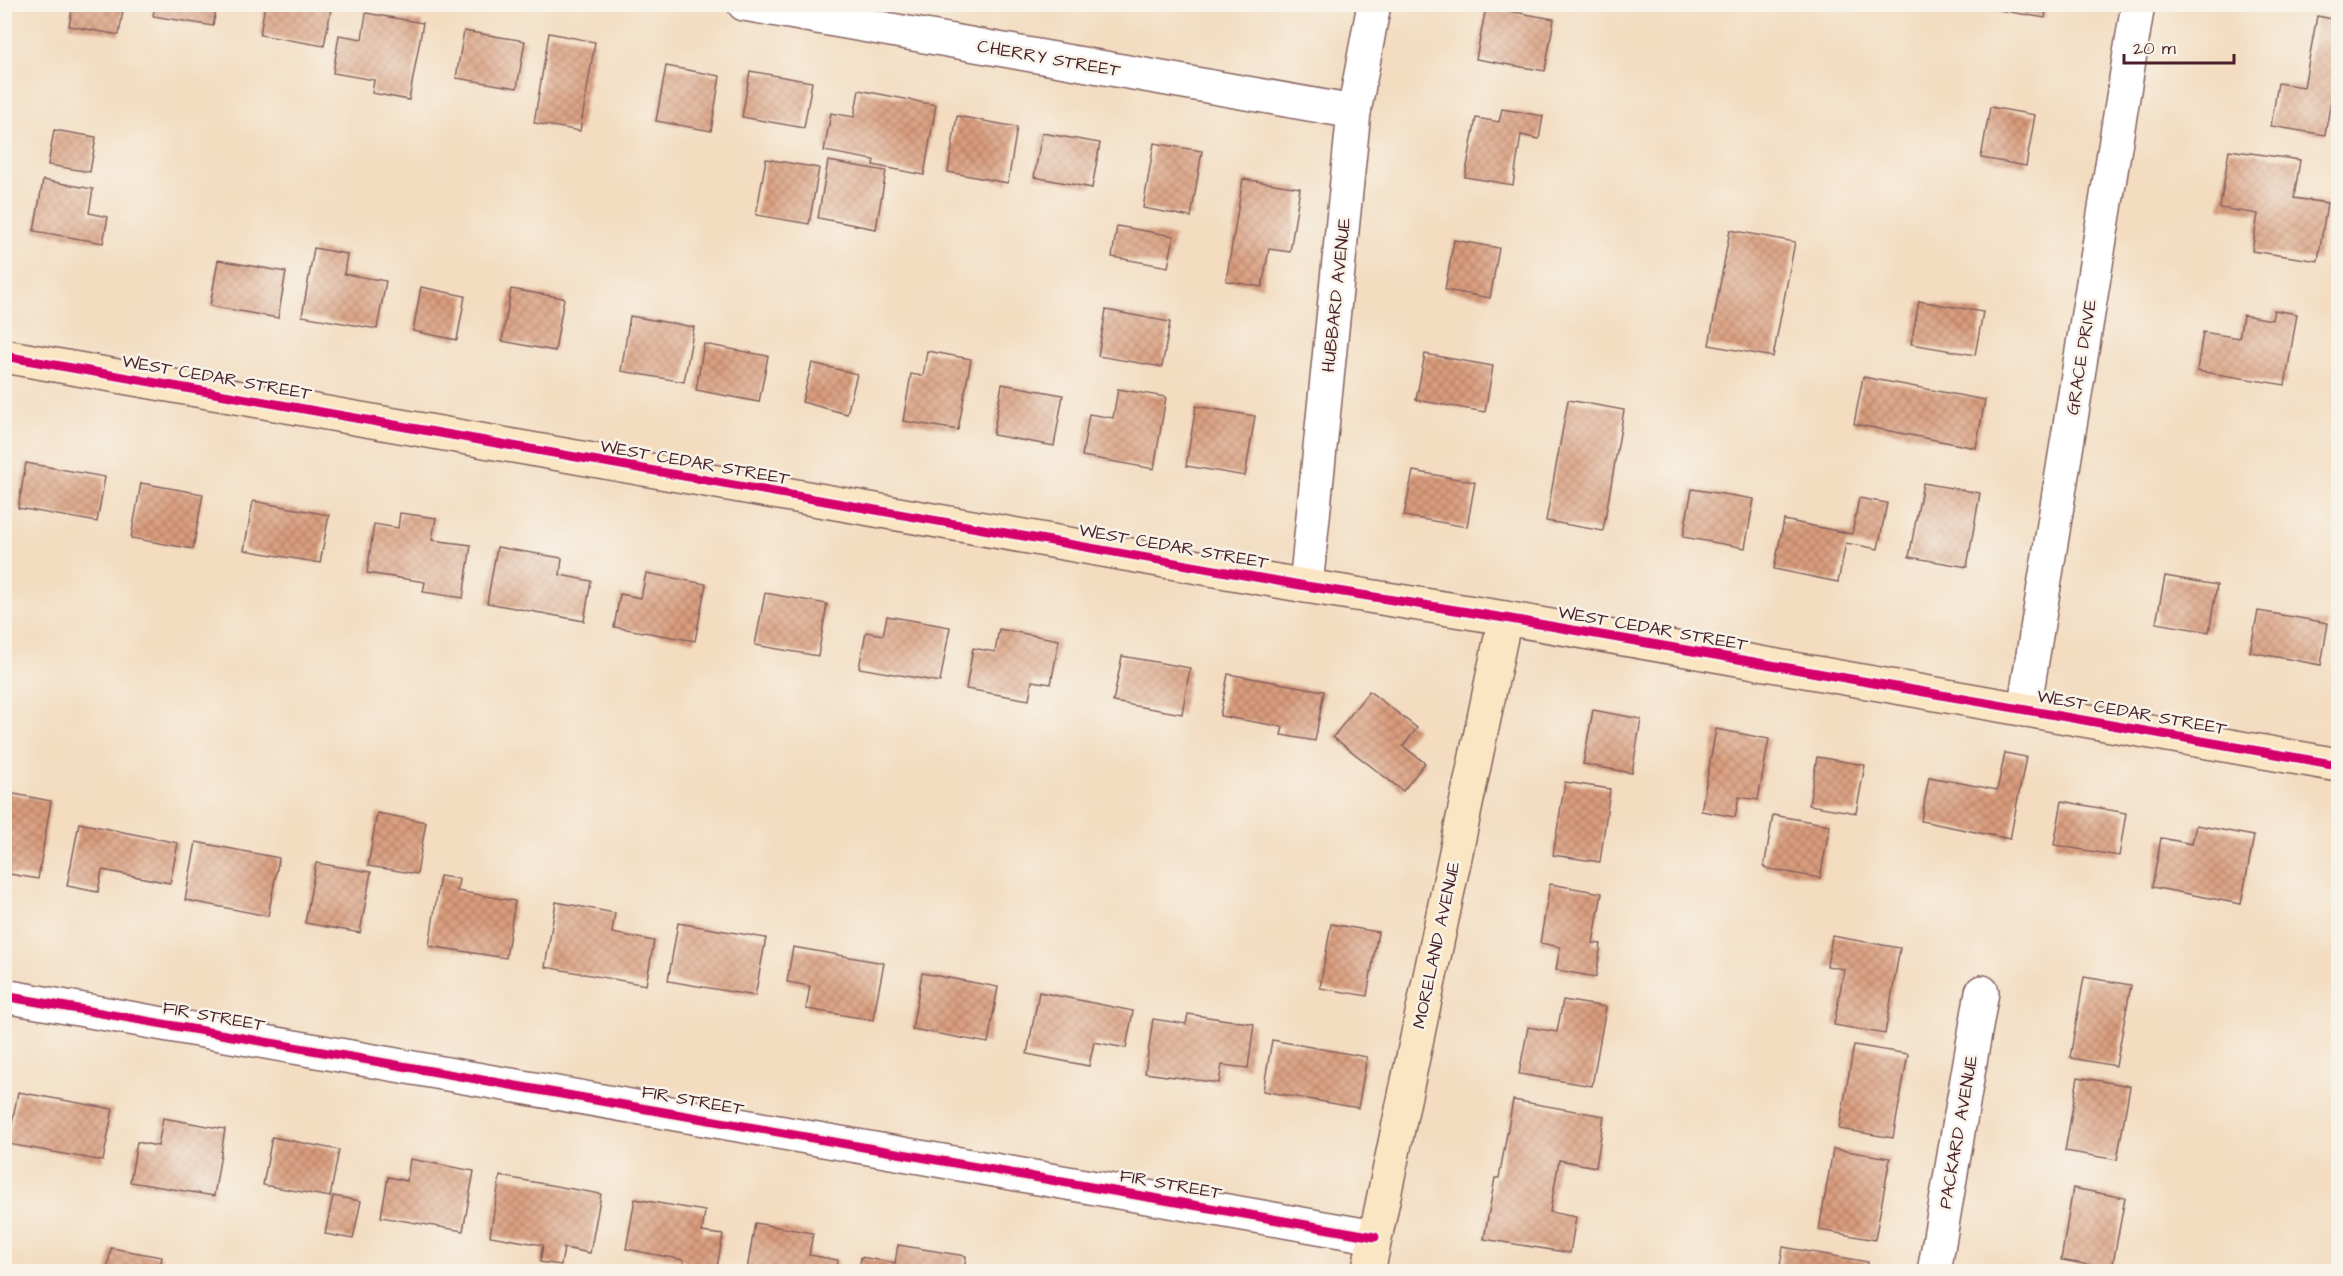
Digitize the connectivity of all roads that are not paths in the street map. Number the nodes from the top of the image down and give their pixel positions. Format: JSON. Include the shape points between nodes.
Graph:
{"nodes":[{"id":1,"x":744,"y":4,"type":"edge"},
{"id":2,"x":1374,"y":4,"type":"edge"},
{"id":3,"x":2138,"y":4,"type":"edge"},
{"id":4,"x":1354,"y":112,"type":"junction"},
{"id":5,"x":4,"y":356,"type":"edge"},
{"id":6,"x":1306,"y":586,"type":"junction"},
{"id":7,"x":1505,"y":618,"type":"junction"},
{"id":8,"x":2024,"y":710,"type":"junction"},
{"id":9,"x":2338,"y":765,"type":"edge"},
{"id":10,"x":1982,"y":992,"type":"dead end"},
{"id":11,"x":4,"y":996,"type":"edge"},
{"id":12,"x":1375,"y":1237,"type":"junction"},
{"id":13,"x":1368,"y":1272,"type":"edge"},
{"id":14,"x":1934,"y":1272,"type":"edge"}],
"edges":[{"from":1,"to":4,"type":"street","name":"CHERRY STREET"},
{"from":2,"to":4,"type":"street","name":"HUBBARD AVENUE"},
{"from":3,"to":8,"type":"street","name":"GRACE DRIVE"},
{"from":4,"to":6,"type":"street","name":"HUBBARD AVENUE"},
{"from":5,"to":6,"type":"street","name":"WEST CEDAR STREET"},
{"from":6,"to":7,"type":"street","name":"WEST CEDAR STREET"},
{"from":7,"to":8,"type":"street","name":"WEST CEDAR STREET"},
{"from":7,"to":12,"type":"street","name":"MORELAND AVENUE"},
{"from":8,"to":9,"type":"street","name":"WEST CEDAR STREET"},
{"from":10,"to":14,"type":"street","name":"PACKARD AVENUE"},
{"from":11,"to":12,"type":"street","name":"FIR STREET"},
{"from":12,"to":13,"type":"street","name":"MORELAND AVENUE"}]}
